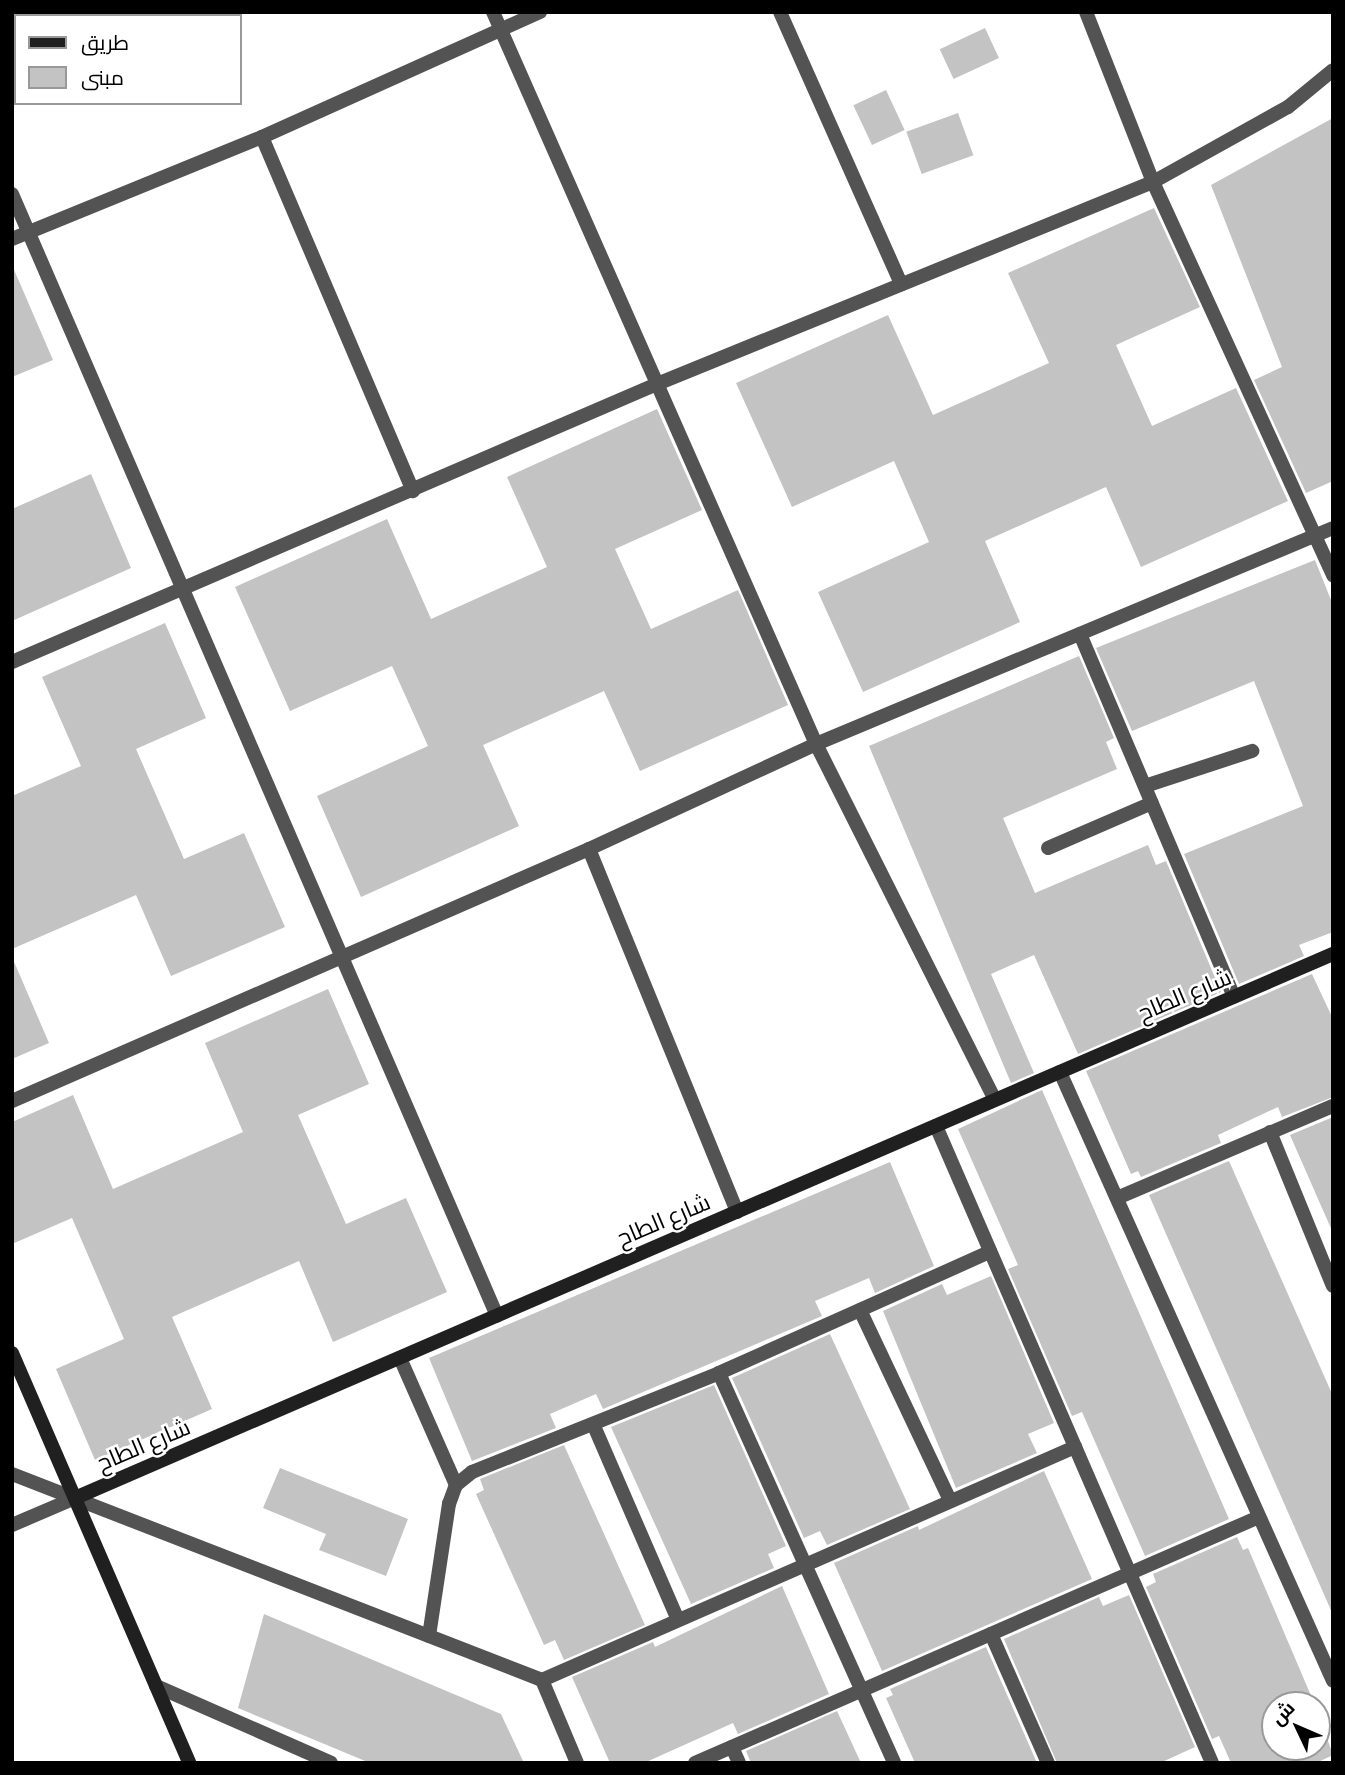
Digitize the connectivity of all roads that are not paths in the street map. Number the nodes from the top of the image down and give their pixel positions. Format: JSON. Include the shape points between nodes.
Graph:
{"nodes":[{"id":1,"x":494,"y":12,"type":"edge"},
{"id":2,"x":540,"y":12,"type":"edge"},
{"id":3,"x":780,"y":12,"type":"edge"},
{"id":4,"x":1086,"y":12,"type":"edge"},
{"id":5,"x":500,"y":29,"type":"junction"},
{"id":6,"x":1333,"y":70,"type":"edge"},
{"id":7,"x":262,"y":137,"type":"junction"},
{"id":8,"x":1153,"y":182,"type":"junction"},
{"id":9,"x":12,"y":194,"type":"edge"},
{"id":10,"x":31,"y":231,"type":"junction"},
{"id":11,"x":12,"y":239,"type":"edge"},
{"id":12,"x":901,"y":284,"type":"junction"},
{"id":13,"x":657,"y":384,"type":"junction"},
{"id":14,"x":414,"y":491,"type":"junction"},
{"id":15,"x":1333,"y":528,"type":"edge"},
{"id":16,"x":1314,"y":536,"type":"junction"},
{"id":17,"x":1333,"y":576,"type":"edge"},
{"id":18,"x":185,"y":589,"type":"junction"},
{"id":19,"x":1080,"y":634,"type":"junction"},
{"id":20,"x":12,"y":662,"type":"edge"},
{"id":21,"x":816,"y":744,"type":"junction"},
{"id":22,"x":1252,"y":751,"type":"dead end"},
{"id":23,"x":1145,"y":786,"type":"junction"},
{"id":24,"x":1152,"y":803,"type":"junction"},
{"id":25,"x":1048,"y":848,"type":"dead end"},
{"id":26,"x":589,"y":849,"type":"junction"},
{"id":27,"x":1333,"y":954,"type":"edge"},
{"id":28,"x":343,"y":956,"type":"junction"},
{"id":29,"x":1234,"y":997,"type":"junction"},
{"id":30,"x":1060,"y":1072,"type":"junction"},
{"id":31,"x":995,"y":1100,"type":"junction"},
{"id":32,"x":12,"y":1101,"type":"edge"},
{"id":33,"x":1333,"y":1106,"type":"edge"},
{"id":34,"x":936,"y":1126,"type":"junction"},
{"id":35,"x":1270,"y":1132,"type":"junction"},
{"id":36,"x":1117,"y":1198,"type":"junction"},
{"id":37,"x":737,"y":1212,"type":"junction"},
{"id":38,"x":990,"y":1252,"type":"junction"},
{"id":39,"x":1333,"y":1286,"type":"edge"},
{"id":40,"x":860,"y":1310,"type":"junction"},
{"id":41,"x":497,"y":1316,"type":"junction"},
{"id":42,"x":12,"y":1353,"type":"edge"},
{"id":43,"x":400,"y":1358,"type":"junction"},
{"id":44,"x":719,"y":1373,"type":"junction"},
{"id":45,"x":594,"y":1426,"type":"junction"},
{"id":46,"x":1075,"y":1447,"type":"junction"},
{"id":47,"x":12,"y":1474,"type":"edge"},
{"id":48,"x":456,"y":1485,"type":"junction"},
{"id":49,"x":75,"y":1498,"type":"junction"},
{"id":50,"x":950,"y":1500,"type":"junction"},
{"id":51,"x":1259,"y":1517,"type":"junction"},
{"id":52,"x":12,"y":1525,"type":"edge"},
{"id":53,"x":805,"y":1563,"type":"junction"},
{"id":54,"x":1129,"y":1573,"type":"junction"},
{"id":55,"x":677,"y":1618,"type":"junction"},
{"id":56,"x":991,"y":1633,"type":"junction"},
{"id":57,"x":429,"y":1636,"type":"junction"},
{"id":58,"x":542,"y":1680,"type":"junction"},
{"id":59,"x":1333,"y":1681,"type":"edge"},
{"id":60,"x":156,"y":1686,"type":"junction"},
{"id":61,"x":862,"y":1690,"type":"junction"},
{"id":62,"x":732,"y":1747,"type":"junction"},
{"id":63,"x":189,"y":1763,"type":"edge"},
{"id":64,"x":331,"y":1763,"type":"edge"},
{"id":65,"x":577,"y":1763,"type":"edge"},
{"id":66,"x":695,"y":1763,"type":"edge"},
{"id":67,"x":739,"y":1763,"type":"edge"},
{"id":68,"x":894,"y":1763,"type":"edge"},
{"id":69,"x":1048,"y":1763,"type":"edge"},
{"id":70,"x":1212,"y":1763,"type":"edge"}],
"edges":[{"from":1,"to":5,"type":"street"},
{"from":2,"to":5,"type":"street"},
{"from":3,"to":12,"type":"street"},
{"from":4,"to":8,"type":"street"},
{"from":5,"to":7,"type":"street"},
{"from":5,"to":13,"type":"street"},
{"from":6,"to":8,"type":"street","via":[[1288,107]]},
{"from":7,"to":10,"type":"street"},
{"from":7,"to":14,"type":"street"},
{"from":8,"to":12,"type":"street"},
{"from":8,"to":16,"type":"street"},
{"from":9,"to":10,"type":"street"},
{"from":10,"to":11,"type":"street"},
{"from":10,"to":18,"type":"street"},
{"from":12,"to":13,"type":"street"},
{"from":13,"to":14,"type":"street"},
{"from":13,"to":21,"type":"street"},
{"from":14,"to":18,"type":"street"},
{"from":15,"to":16,"type":"street"},
{"from":16,"to":17,"type":"street"},
{"from":16,"to":19,"type":"street"},
{"from":18,"to":20,"type":"street"},
{"from":18,"to":28,"type":"street"},
{"from":19,"to":21,"type":"street"},
{"from":19,"to":23,"type":"street"},
{"from":21,"to":26,"type":"street"},
{"from":21,"to":31,"type":"street"},
{"from":22,"to":23,"type":"street"},
{"from":23,"to":24,"type":"street"},
{"from":24,"to":25,"type":"street"},
{"from":24,"to":29,"type":"street"},
{"from":26,"to":28,"type":"street"},
{"from":26,"to":37,"type":"street"},
{"from":27,"to":29,"type":"street","name":"شارع الطاح"},
{"from":28,"to":32,"type":"street"},
{"from":28,"to":41,"type":"street"},
{"from":29,"to":30,"type":"street","name":"شارع الطاح"},
{"from":30,"to":31,"type":"street","name":"شارع الطاح"},
{"from":30,"to":36,"type":"street"},
{"from":31,"to":34,"type":"street","name":"شارع الطاح"},
{"from":33,"to":35,"type":"street"},
{"from":34,"to":37,"type":"street","name":"شارع الطاح"},
{"from":34,"to":38,"type":"street"},
{"from":35,"to":36,"type":"street"},
{"from":35,"to":39,"type":"street"},
{"from":36,"to":51,"type":"street"},
{"from":37,"to":41,"type":"street","name":"شارع الطاح"},
{"from":38,"to":40,"type":"street"},
{"from":38,"to":46,"type":"street"},
{"from":40,"to":44,"type":"street"},
{"from":40,"to":50,"type":"street"},
{"from":41,"to":43,"type":"street","name":"شارع الطاح"},
{"from":42,"to":49,"type":"street"},
{"from":43,"to":48,"type":"street"},
{"from":43,"to":49,"type":"street","name":"شارع الطاح"},
{"from":44,"to":45,"type":"street"},
{"from":44,"to":53,"type":"street"},
{"from":45,"to":48,"type":"street","via":[[472,1472]]},
{"from":45,"to":55,"type":"street"},
{"from":46,"to":50,"type":"street"},
{"from":46,"to":54,"type":"street"},
{"from":47,"to":49,"type":"street"},
{"from":48,"to":57,"type":"street"},
{"from":49,"to":52,"type":"street","name":"شارع الطاح"},
{"from":49,"to":57,"type":"street"},
{"from":49,"to":60,"type":"street"},
{"from":50,"to":53,"type":"street"},
{"from":51,"to":54,"type":"street"},
{"from":51,"to":59,"type":"street"},
{"from":53,"to":55,"type":"street"},
{"from":53,"to":61,"type":"street"},
{"from":54,"to":56,"type":"street"},
{"from":54,"to":70,"type":"street"},
{"from":55,"to":58,"type":"street"},
{"from":56,"to":61,"type":"street"},
{"from":56,"to":69,"type":"street"},
{"from":57,"to":58,"type":"street"},
{"from":58,"to":65,"type":"street"},
{"from":60,"to":63,"type":"street"},
{"from":60,"to":64,"type":"street"},
{"from":61,"to":62,"type":"street"},
{"from":61,"to":68,"type":"street"},
{"from":62,"to":66,"type":"street"},
{"from":62,"to":67,"type":"street"}]}
